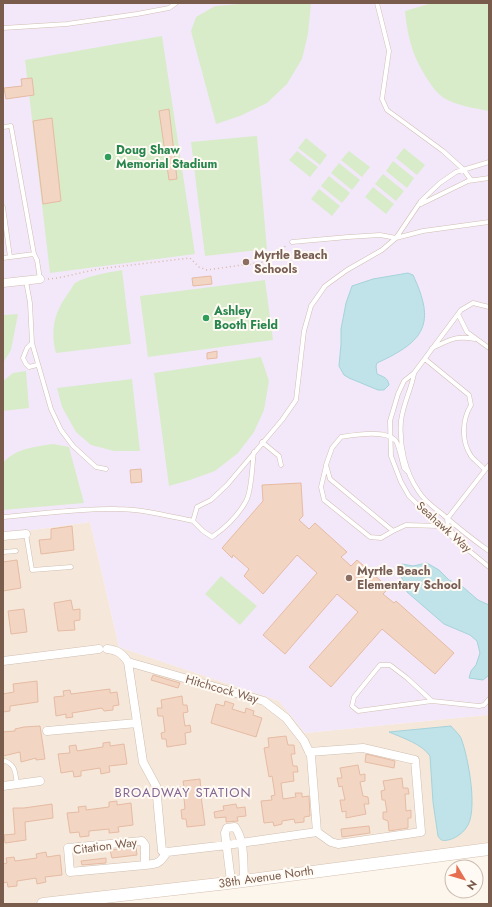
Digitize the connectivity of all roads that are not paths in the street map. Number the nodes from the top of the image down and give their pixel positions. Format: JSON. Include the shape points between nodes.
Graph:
{"nodes":[{"id":1,"x":176,"y":3,"type":"edge"},
{"id":2,"x":377,"y":3,"type":"edge"},
{"id":3,"x":3,"y":28,"type":"edge"},
{"id":4,"x":3,"y":127,"type":"edge"},
{"id":5,"x":489,"y":162,"type":"edge"},
{"id":6,"x":463,"y":169,"type":"junction"},
{"id":7,"x":489,"y":178,"type":"edge"},
{"id":8,"x":472,"y":180,"type":"junction"},
{"id":9,"x":419,"y":205,"type":"junction"},
{"id":10,"x":3,"y":207,"type":"edge"},
{"id":11,"x":489,"y":222,"type":"edge"},
{"id":12,"x":396,"y":238,"type":"junction"},
{"id":13,"x":292,"y":242,"type":"road end"},
{"id":14,"x":34,"y":254,"type":"junction"},
{"id":15,"x":10,"y":257,"type":"junction"},
{"id":16,"x":3,"y":258,"type":"edge"},
{"id":17,"x":40,"y":279,"type":"joint"},
{"id":18,"x":26,"y":280,"type":"junction"},
{"id":19,"x":3,"y":283,"type":"edge"},
{"id":20,"x":489,"y":307,"type":"edge"},
{"id":21,"x":458,"y":314,"type":"junction"},
{"id":22,"x":476,"y":339,"type":"junction"},
{"id":23,"x":32,"y":343,"type":"junction"},
{"id":24,"x":432,"y":348,"type":"junction"},
{"id":25,"x":489,"y":348,"type":"edge"},
{"id":26,"x":424,"y":359,"type":"junction"},
{"id":27,"x":37,"y":365,"type":"junction"},
{"id":28,"x":414,"y":373,"type":"junction"},
{"id":29,"x":391,"y":437,"type":"junction"},
{"id":30,"x":262,"y":442,"type":"junction"},
{"id":31,"x":254,"y":452,"type":"junction"},
{"id":32,"x":281,"y":465,"type":"dead end"},
{"id":33,"x":326,"y":465,"type":"junction"},
{"id":34,"x":489,"y":465,"type":"edge"},
{"id":35,"x":106,"y":469,"type":"dead end"},
{"id":36,"x":485,"y":470,"type":"junction"},
{"id":37,"x":407,"y":471,"type":"junction"},
{"id":38,"x":3,"y":518,"type":"edge"},
{"id":39,"x":447,"y":518,"type":"junction"},
{"id":40,"x":193,"y":521,"type":"junction"},
{"id":41,"x":439,"y":526,"type":"junction"},
{"id":42,"x":393,"y":531,"type":"junction"},
{"id":43,"x":26,"y":534,"type":"joint"},
{"id":44,"x":3,"y":536,"type":"edge"},
{"id":45,"x":459,"y":541,"type":"junction"},
{"id":46,"x":16,"y":551,"type":"dead end"},
{"id":47,"x":489,"y":551,"type":"edge"},
{"id":48,"x":3,"y":552,"type":"edge"},
{"id":49,"x":71,"y":567,"type":"dead end"},
{"id":50,"x":489,"y":567,"type":"edge"},
{"id":51,"x":3,"y":661,"type":"edge"},
{"id":52,"x":128,"y":662,"type":"junction"},
{"id":53,"x":489,"y":699,"type":"edge"},
{"id":54,"x":432,"y":701,"type":"junction"},
{"id":55,"x":137,"y":723,"type":"junction"},
{"id":56,"x":47,"y":731,"type":"dead end"},
{"id":57,"x":309,"y":752,"type":"junction"},
{"id":58,"x":3,"y":762,"type":"edge"},
{"id":59,"x":40,"y":781,"type":"dead end"},
{"id":60,"x":17,"y":784,"type":"junction"},
{"id":61,"x":3,"y":786,"type":"edge"},
{"id":62,"x":317,"y":832,"type":"junction"},
{"id":63,"x":241,"y":843,"type":"junction"},
{"id":64,"x":227,"y":845,"type":"junction"},
{"id":65,"x":489,"y":849,"type":"edge"},
{"id":66,"x":167,"y":852,"type":"junction"},
{"id":67,"x":145,"y":865,"type":"junction"},
{"id":68,"x":244,"y":880,"type":"junction"},
{"id":69,"x":231,"y":881,"type":"junction"},
{"id":70,"x":43,"y":904,"type":"edge"}],
"edges":[{"from":1,"to":3,"type":"lane","via":[[169,8],[67,24]]},
{"from":2,"to":6,"type":"lane","via":[[389,51],[382,99],[387,110]]},
{"from":4,"to":14,"type":"lane","via":[[11,126]]},
{"from":5,"to":6,"type":"lane"},
{"from":6,"to":8,"type":"lane"},
{"from":6,"to":9,"type":"lane","via":[[440,183]]},
{"from":7,"to":8,"type":"lane"},
{"from":8,"to":9,"type":"lane"},
{"from":9,"to":12,"type":"lane"},
{"from":10,"to":15,"type":"lane"},
{"from":11,"to":12,"type":"lane","via":[[423,231]]},
{"from":12,"to":13,"type":"lane","via":[[380,235]]},
{"from":12,"to":30,"type":"lane","via":[[382,250],[325,286],[311,306],[304,331],[296,400]]},
{"from":14,"to":15,"type":"lane"},
{"from":14,"to":17,"type":"lane"},
{"from":15,"to":16,"type":"lane"},
{"from":17,"to":18,"type":"street"},
{"from":18,"to":19,"type":"street"},
{"from":18,"to":23,"type":"lane"},
{"from":20,"to":21,"type":"lane","name":"Seahawk Way","via":[[474,303]]},
{"from":21,"to":22,"type":"lane","via":[[467,332]]},
{"from":21,"to":24,"type":"lane","name":"Seahawk Way"},
{"from":22,"to":24,"type":"lane","via":[[455,338]]},
{"from":22,"to":25,"type":"lane"},
{"from":23,"to":27,"type":"lane"},
{"from":23,"to":27,"type":"lane","via":[[27,348],[24,358],[29,367]]},
{"from":24,"to":26,"type":"lane","name":"Seahawk Way"},
{"from":26,"to":28,"type":"lane","name":"Seahawk Way"},
{"from":26,"to":36,"type":"lane","via":[[469,395],[472,405],[464,424],[464,440],[471,456]]},
{"from":27,"to":35,"type":"lane","via":[[51,409],[61,430],[73,446],[96,467]]},
{"from":28,"to":29,"type":"lane","name":"Seahawk Way","via":[[404,381],[398,394],[390,421]]},
{"from":28,"to":37,"type":"lane","name":"Seahawk Way","via":[[401,422],[401,439]]},
{"from":29,"to":33,"type":"lane","via":[[369,433],[341,437],[332,448]]},
{"from":29,"to":37,"type":"lane","via":[[396,441]]},
{"from":29,"to":41,"type":"lane","name":"Seahawk Way","via":[[391,456],[400,482],[418,506]]},
{"from":30,"to":31,"type":"lane"},
{"from":30,"to":32,"type":"lane","via":[[279,456]]},
{"from":31,"to":40,"type":"lane","via":[[228,484],[211,500],[197,507]]},
{"from":31,"to":40,"type":"lane","via":[[246,501],[226,527],[212,537]]},
{"from":33,"to":42,"type":"lane","via":[[330,479]]},
{"from":33,"to":42,"type":"lane","via":[[321,487],[324,500],[370,537],[381,538]]},
{"from":34,"to":36,"type":"lane"},
{"from":36,"to":39,"type":"lane"},
{"from":37,"to":39,"type":"lane","name":"Seahawk Way","via":[[419,493]]},
{"from":38,"to":40,"type":"lane","via":[[117,509],[147,511]]},
{"from":39,"to":45,"type":"lane","via":[[448,527]]},
{"from":39,"to":47,"type":"lane","name":"Seahawk Way"},
{"from":41,"to":42,"type":"lane","via":[[406,526]]},
{"from":41,"to":45,"type":"lane","name":"Seahawk Way"},
{"from":43,"to":44,"type":"street"},
{"from":43,"to":49,"type":"lane","via":[[32,570]]},
{"from":45,"to":50,"type":"lane","name":"Seahawk Way"},
{"from":46,"to":48,"type":"lane"},
{"from":51,"to":52,"type":"street","via":[[103,649],[123,654]]},
{"from":52,"to":55,"type":"street"},
{"from":52,"to":57,"type":"street","name":"Hitchcock Way","via":[[264,701],[286,718],[304,741]]},
{"from":53,"to":54,"type":"lane","via":[[484,705],[479,706]]},
{"from":54,"to":54,"type":"lane","via":[[358,711],[352,706],[354,697],[380,665],[390,665]]},
{"from":55,"to":56,"type":"street"},
{"from":55,"to":66,"type":"street","via":[[143,762],[156,786],[162,850]]},
{"from":57,"to":62,"type":"street","name":"Hitchcock Way"},
{"from":57,"to":62,"type":"street","via":[[362,748],[415,760],[422,832],[338,844]]},
{"from":58,"to":60,"type":"lane","via":[[11,763]]},
{"from":59,"to":60,"type":"street"},
{"from":60,"to":61,"type":"street"},
{"from":62,"to":63,"type":"street"},
{"from":63,"to":64,"type":"street"},
{"from":63,"to":64,"type":"street","via":[[235,827],[226,828]]},
{"from":63,"to":68,"type":"street"},
{"from":64,"to":66,"type":"street"},
{"from":64,"to":69,"type":"street"},
{"from":65,"to":68,"type":"main road","name":"38th Avenue North"},
{"from":66,"to":67,"type":"street","name":"Citation Way","via":[[161,861]]},
{"from":67,"to":67,"type":"street","name":"Citation Way","via":[[70,872],[68,848],[142,841]]},
{"from":68,"to":69,"type":"main road","name":"38th Avenue North"},
{"from":69,"to":70,"type":"main road","name":"38th Avenue North"}]}
